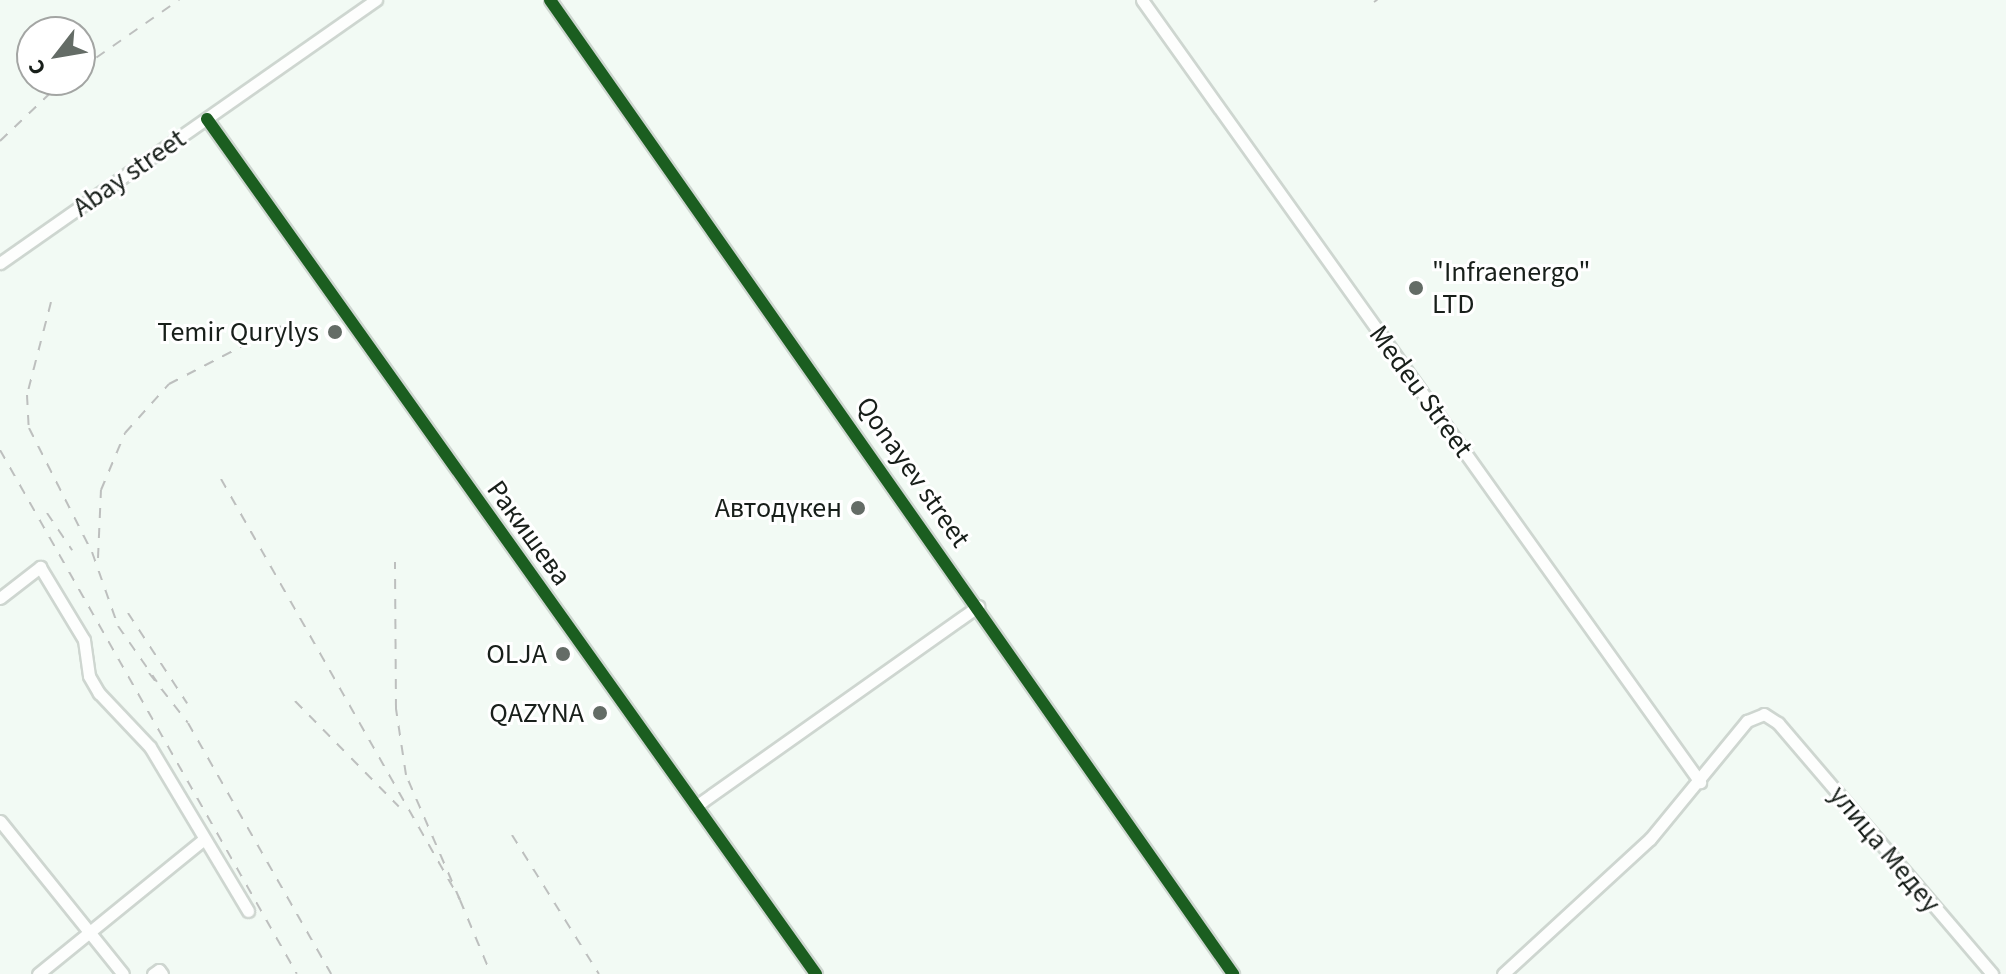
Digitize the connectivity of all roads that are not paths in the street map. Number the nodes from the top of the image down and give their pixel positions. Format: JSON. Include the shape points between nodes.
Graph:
{"nodes":[{"id":1,"x":376,"y":0,"type":"edge"},
{"id":2,"x":550,"y":0,"type":"edge"},
{"id":3,"x":1142,"y":0,"type":"edge"},
{"id":4,"x":207,"y":119,"type":"junction"},
{"id":5,"x":0,"y":263,"type":"edge"},
{"id":6,"x":0,"y":598,"type":"edge"},
{"id":7,"x":978,"y":606,"type":"junction"},
{"id":8,"x":1700,"y":782,"type":"junction"},
{"id":9,"x":696,"y":806,"type":"junction"},
{"id":10,"x":0,"y":821,"type":"edge"},
{"id":11,"x":204,"y":839,"type":"junction"},
{"id":12,"x":248,"y":911,"type":"dead end"},
{"id":13,"x":91,"y":934,"type":"junction"},
{"id":14,"x":38,"y":974,"type":"edge"},
{"id":15,"x":123,"y":974,"type":"edge"},
{"id":16,"x":153,"y":974,"type":"edge"},
{"id":17,"x":162,"y":974,"type":"edge"},
{"id":18,"x":816,"y":974,"type":"edge"},
{"id":19,"x":1233,"y":974,"type":"edge"},
{"id":20,"x":1503,"y":974,"type":"edge"},
{"id":21,"x":1992,"y":974,"type":"edge"}],
"edges":[{"from":1,"to":4,"type":"street","name":"Abay street"},
{"from":2,"to":7,"type":"street","name":"Qonayev street"},
{"from":3,"to":8,"type":"street","name":"Medeu Street"},
{"from":4,"to":5,"type":"street","name":"Abay street"},
{"from":4,"to":9,"type":"street","name":"Ракишева"},
{"from":6,"to":11,"type":"street","via":[[40,567],[84,640],[89,676],[99,693],[150,747]]},
{"from":7,"to":9,"type":"street"},
{"from":7,"to":19,"type":"street","name":"Qonayev street"},
{"from":8,"to":20,"type":"street","via":[[1650,839]]},
{"from":8,"to":21,"type":"street","name":"улица Медеу","via":[[1755,715],[1778,723]]},
{"from":9,"to":18,"type":"street","name":"Ракишева"},
{"from":10,"to":13,"type":"street"},
{"from":11,"to":12,"type":"street"},
{"from":11,"to":13,"type":"street"},
{"from":13,"to":14,"type":"street"},
{"from":13,"to":15,"type":"street"},
{"from":16,"to":17,"type":"street"}]}
